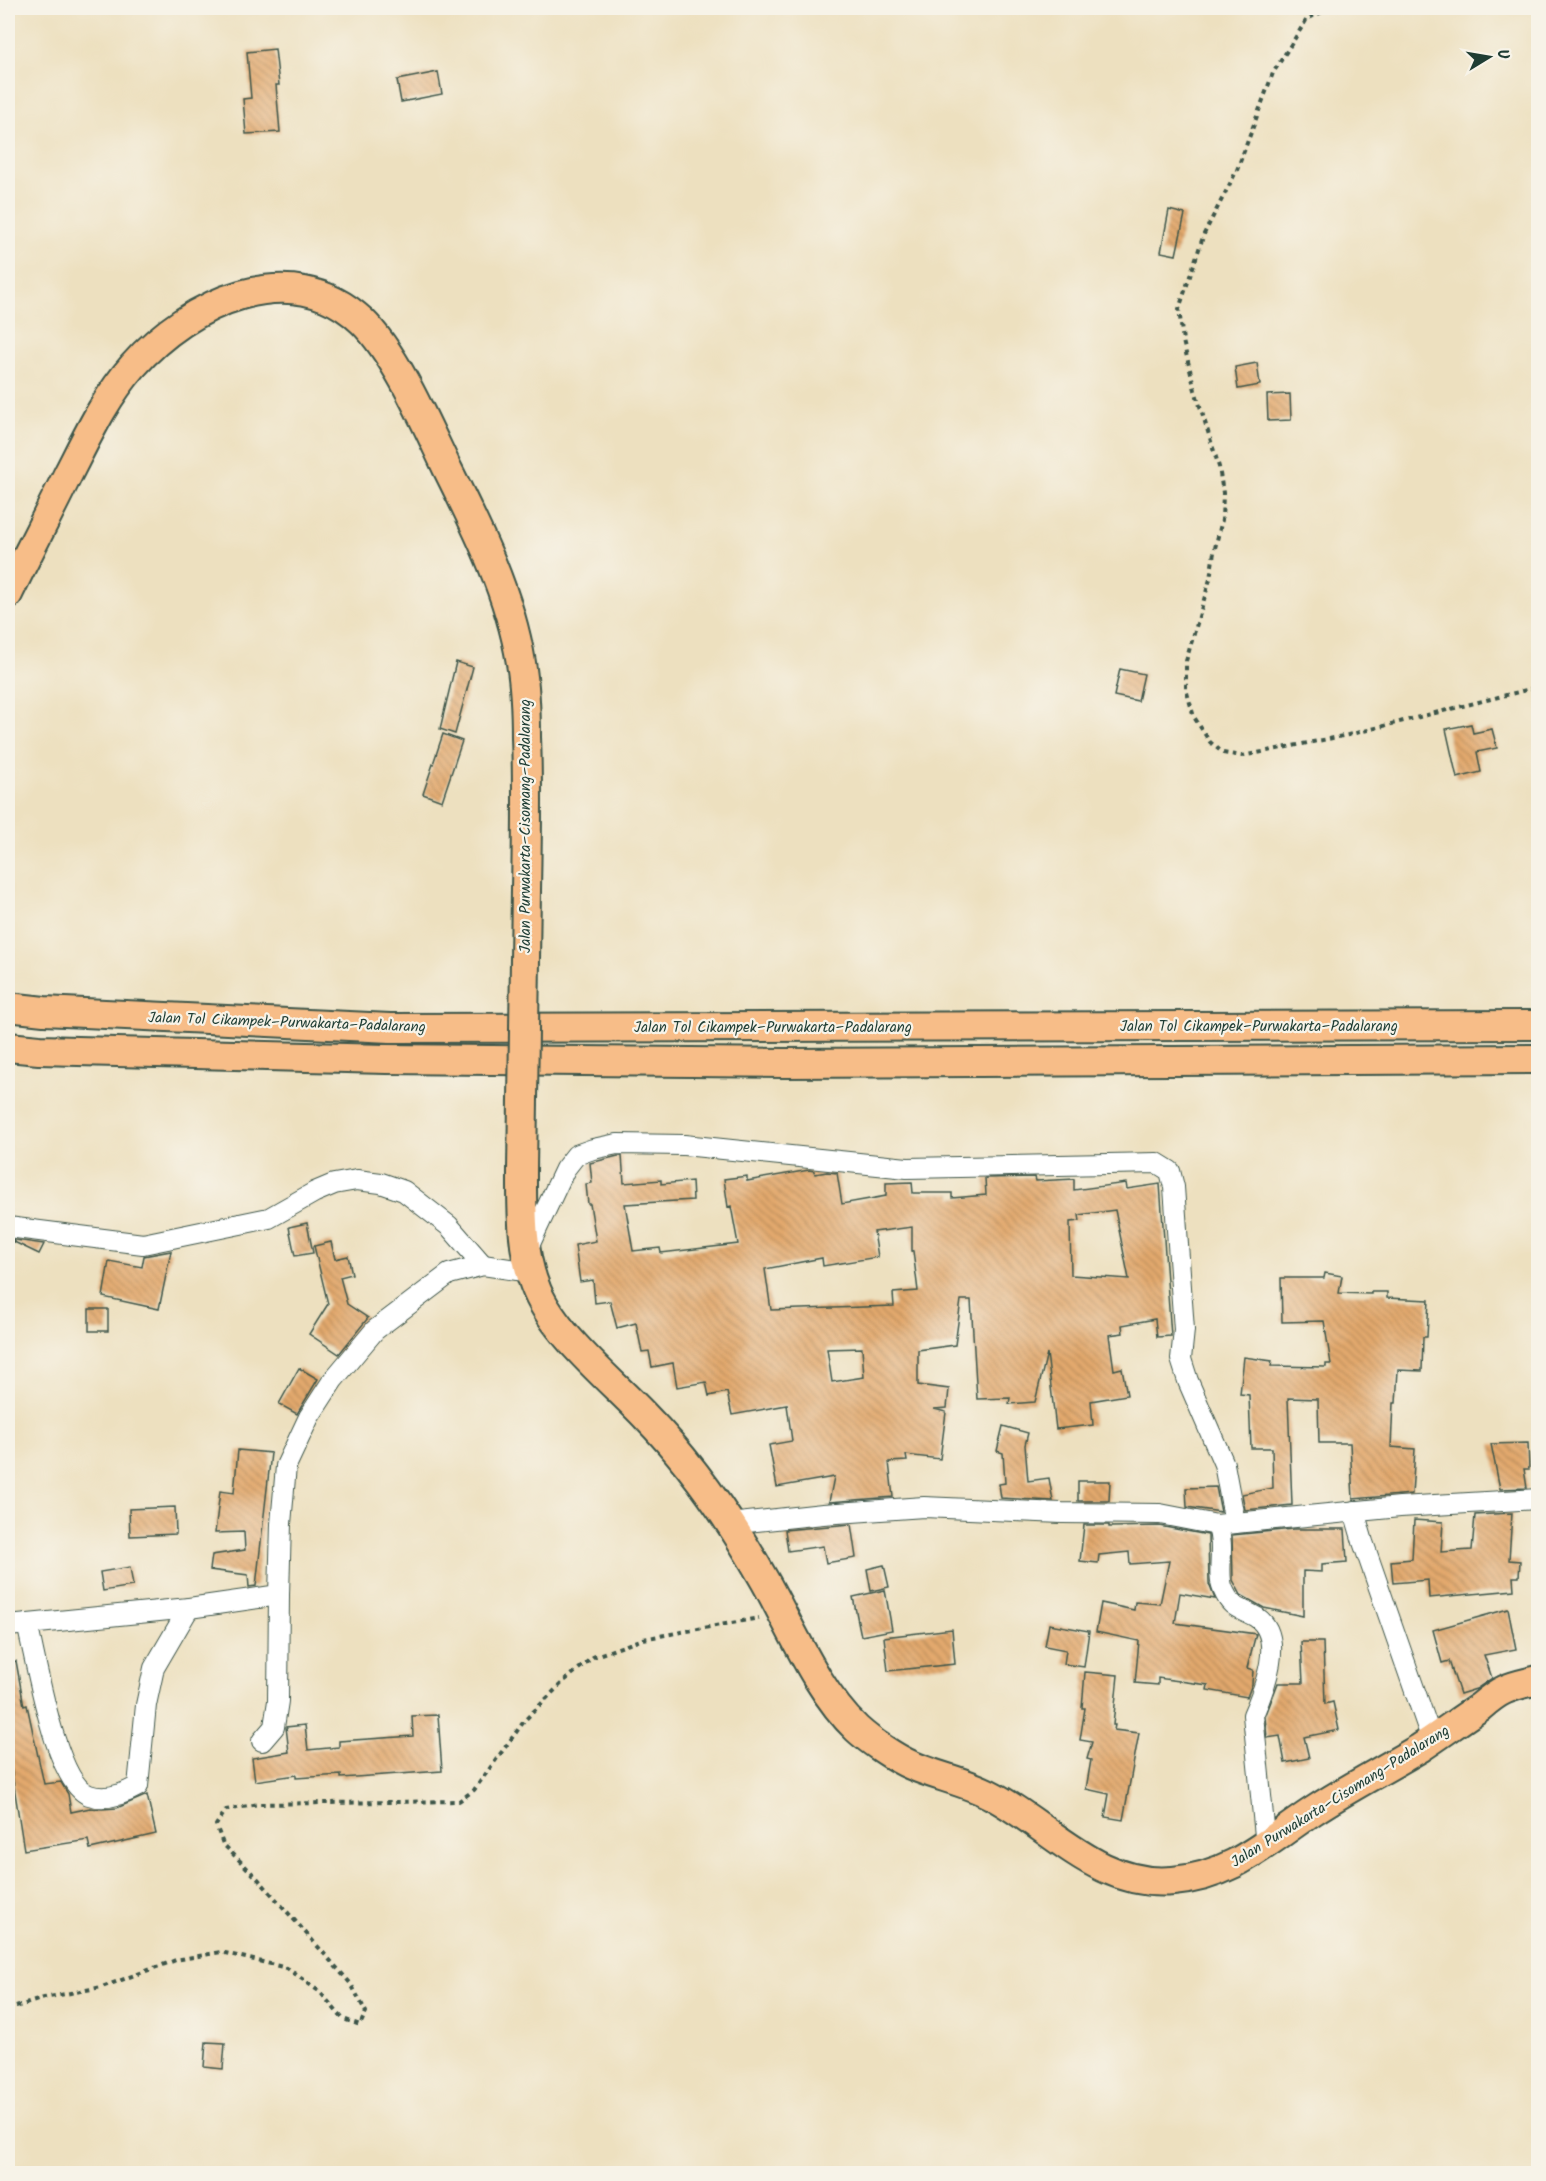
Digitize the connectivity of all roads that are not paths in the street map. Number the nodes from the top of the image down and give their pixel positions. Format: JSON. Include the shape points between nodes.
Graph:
{"nodes":[{"id":1,"x":8,"y":594,"type":"edge"},
{"id":2,"x":8,"y":1007,"type":"edge"},
{"id":3,"x":1539,"y":1025,"type":"edge"},
{"id":4,"x":8,"y":1047,"type":"edge"},
{"id":5,"x":1539,"y":1059,"type":"edge"},
{"id":6,"x":8,"y":1227,"type":"edge"},
{"id":7,"x":528,"y":1262,"type":"junction"},
{"id":8,"x":483,"y":1265,"type":"junction"},
{"id":9,"x":1539,"y":1498,"type":"edge"},
{"id":10,"x":1354,"y":1511,"type":"junction"},
{"id":11,"x":729,"y":1524,"type":"junction"},
{"id":12,"x":1226,"y":1524,"type":"junction"},
{"id":13,"x":279,"y":1595,"type":"junction"},
{"id":14,"x":189,"y":1608,"type":"junction"},
{"id":15,"x":27,"y":1624,"type":"junction"},
{"id":16,"x":8,"y":1626,"type":"edge"},
{"id":17,"x":1539,"y":1680,"type":"edge"},
{"id":18,"x":1432,"y":1740,"type":"junction"},
{"id":19,"x":262,"y":1742,"type":"dead end"},
{"id":20,"x":1266,"y":1845,"type":"junction"}],
"edges":[{"from":1,"to":7,"type":"highway","name":"Jalan Purwakarta–Cisomang–Padalarang","bridge":true,"via":[[104,404],[134,365],[209,306],[244,294],[280,288],[302,290],[332,301],[361,321],[382,345],[490,559],[521,663],[527,777],[522,1208]]},
{"from":2,"to":3,"type":"highway","name":"Jalan Tol Cikampek–Purwakarta–Padalarang","via":[[390,1028]]},
{"from":4,"to":5,"type":"highway","via":[[386,1059],[785,1063]]},
{"from":6,"to":8,"type":"street","via":[[143,1244],[269,1218],[315,1192],[357,1180],[404,1191],[449,1226]]},
{"from":7,"to":8,"type":"street"},
{"from":7,"to":11,"type":"highway","name":"Jalan Purwakarta–Cisomang–Padalarang","via":[[538,1294],[555,1323],[647,1418]]},
{"from":7,"to":12,"type":"street","via":[[565,1169],[576,1155],[617,1144],[684,1145],[907,1168],[1157,1163],[1170,1170],[1174,1187],[1185,1330],[1181,1359],[1224,1464]]},
{"from":8,"to":13,"type":"street","via":[[449,1274],[375,1330],[333,1380],[309,1417],[286,1466]]},
{"from":9,"to":10,"type":"street"},
{"from":10,"to":12,"type":"street"},
{"from":10,"to":18,"type":"street"},
{"from":11,"to":12,"type":"street","via":[[924,1507],[1160,1514]]},
{"from":11,"to":20,"type":"highway","name":"Jalan Purwakarta–Cisomang–Padalarang","via":[[817,1677],[858,1729],[910,1765],[990,1794],[1112,1872],[1140,1881],[1172,1881],[1214,1873]]},
{"from":12,"to":20,"type":"street","via":[[1221,1536],[1222,1587],[1234,1607],[1266,1626],[1272,1653],[1253,1715]]},
{"from":13,"to":14,"type":"street"},
{"from":13,"to":19,"type":"street","via":[[278,1701],[274,1726]]},
{"from":14,"to":15,"type":"street"},
{"from":14,"to":15,"type":"street","via":[[154,1668],[138,1786],[123,1795],[89,1795],[72,1782],[57,1750]]},
{"from":15,"to":16,"type":"street"},
{"from":17,"to":18,"type":"highway","name":"Jalan Purwakarta–Cisomang–Padalarang","via":[[1504,1690]]},
{"from":18,"to":20,"type":"highway","name":"Jalan Purwakarta–Cisomang–Padalarang","via":[[1314,1810]]}]}
